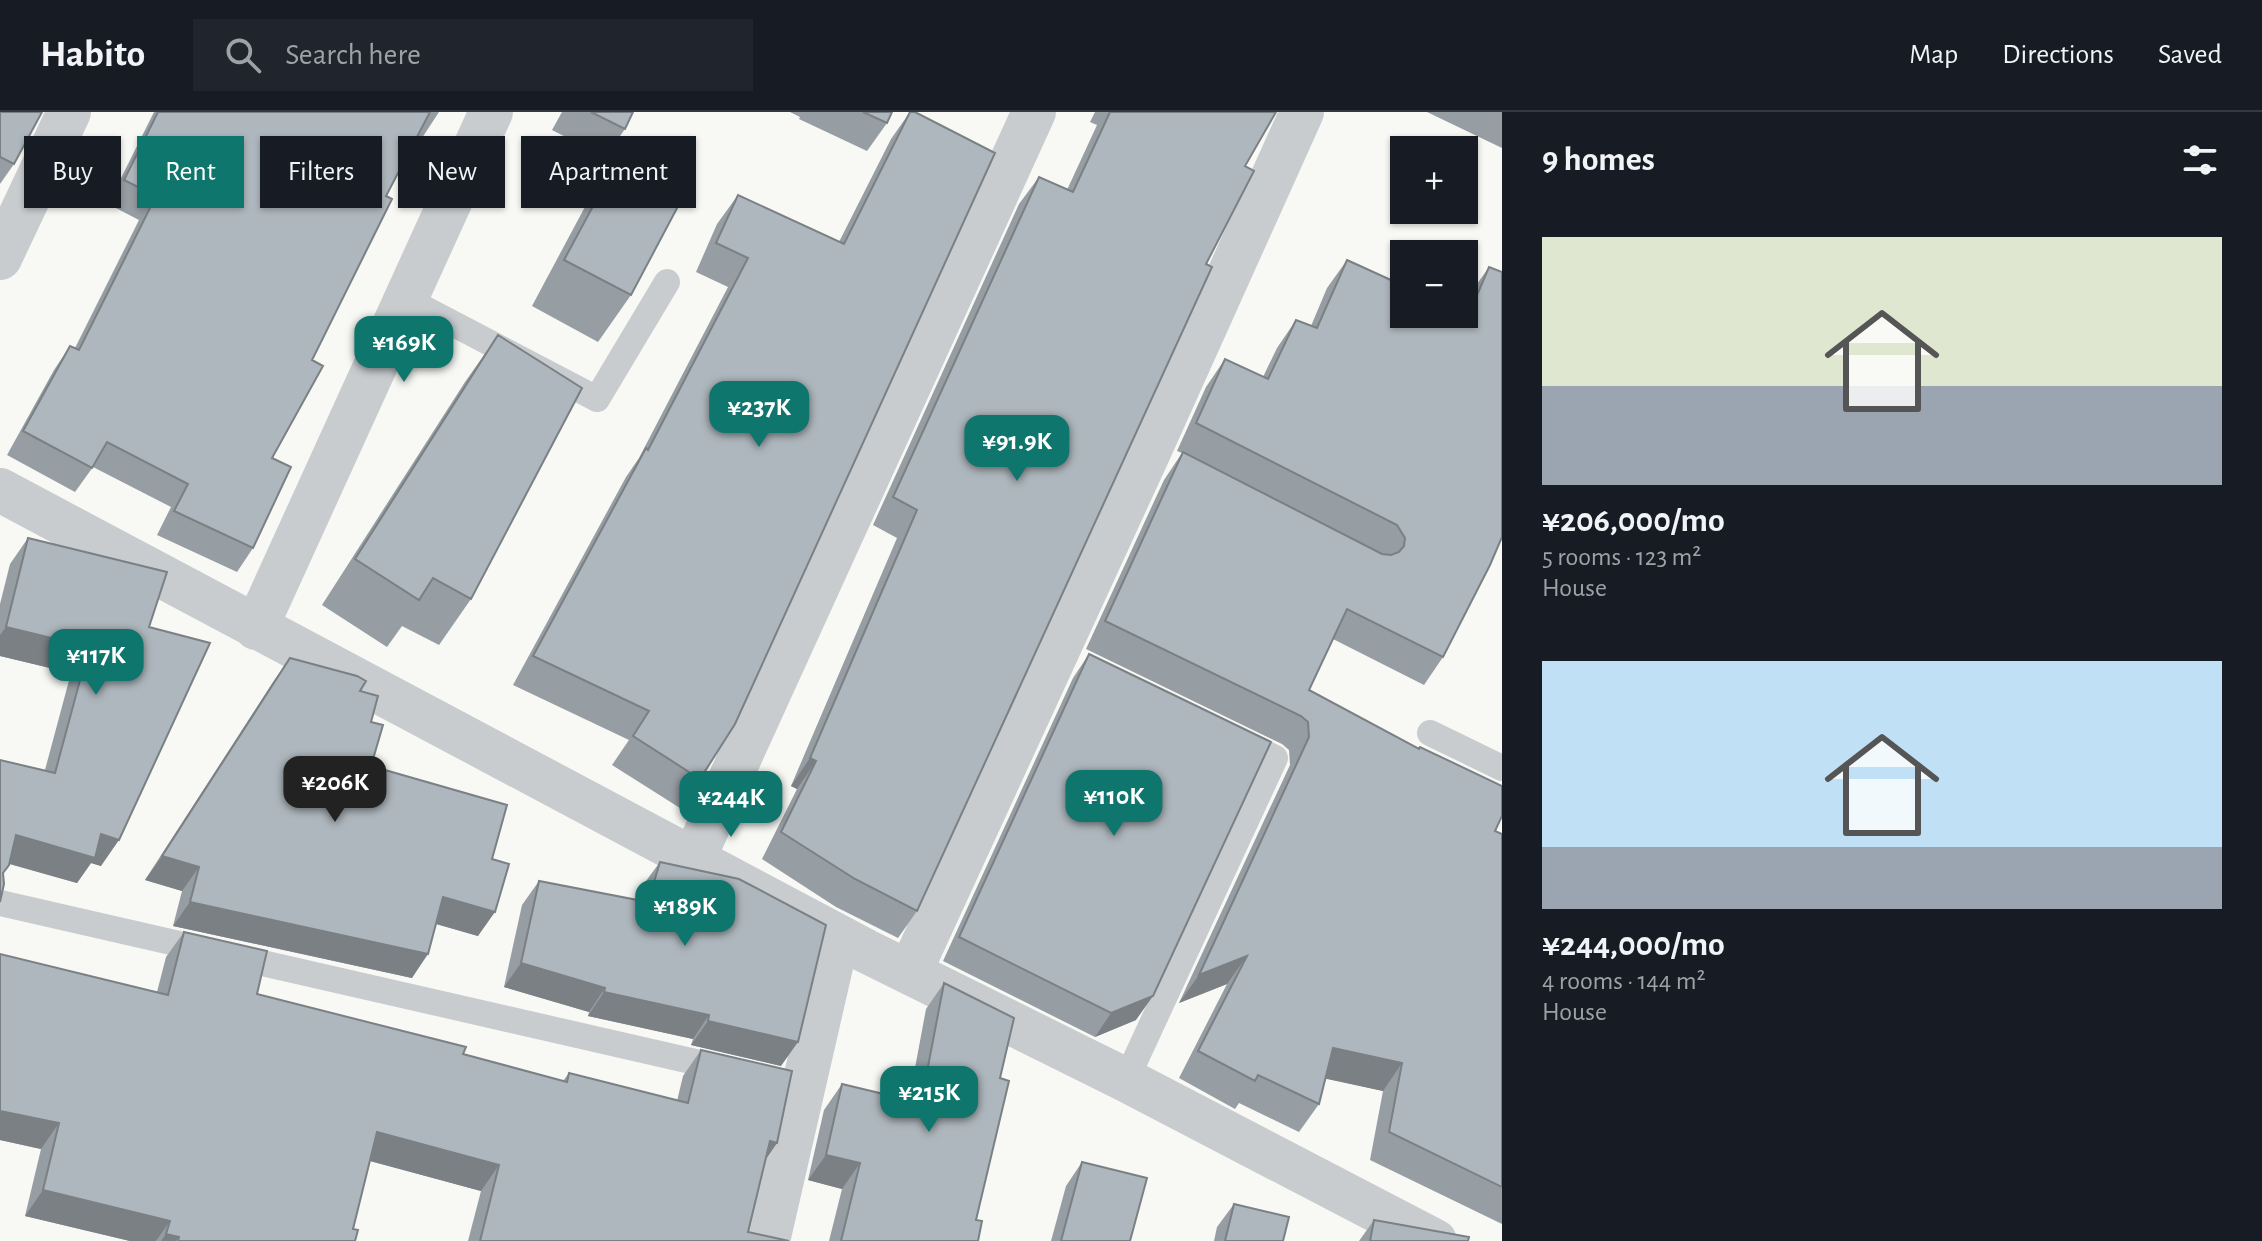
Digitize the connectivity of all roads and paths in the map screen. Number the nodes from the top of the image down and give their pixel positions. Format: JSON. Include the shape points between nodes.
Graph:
{"nodes":[{"id":1,"x":69,"y":112,"type":"edge"},
{"id":2,"x":491,"y":112,"type":"edge"},
{"id":3,"x":1034,"y":112,"type":"edge"},
{"id":4,"x":1302,"y":112,"type":"edge"},
{"id":5,"x":0,"y":258,"type":"edge"},
{"id":6,"x":667,"y":282,"type":"edge"},
{"id":7,"x":406,"y":299,"type":"junction"},
{"id":8,"x":0,"y":490,"type":"edge"},
{"id":9,"x":256,"y":628,"type":"junction"},
{"id":10,"x":1220,"y":731,"type":"edge"},
{"id":11,"x":1430,"y":733,"type":"dead end"},
{"id":12,"x":1502,"y":768,"type":"edge"},
{"id":13,"x":694,"y":858,"type":"junction"},
{"id":14,"x":0,"y":903,"type":"edge"},
{"id":15,"x":838,"y":936,"type":"junction"},
{"id":16,"x":910,"y":972,"type":"junction"},
{"id":17,"x":1126,"y":1080,"type":"junction"},
{"id":18,"x":777,"y":1081,"type":"junction"},
{"id":19,"x":768,"y":1241,"type":"edge"},
{"id":20,"x":1435,"y":1241,"type":"edge"}],
"edges":[{"from":1,"to":5,"type":"street"},
{"from":2,"to":7,"type":"street"},
{"from":3,"to":13,"type":"street"},
{"from":4,"to":16,"type":"street","via":[[1162,461],[1070,659]]},
{"from":6,"to":7,"type":"lane","via":[[597,399]]},
{"from":7,"to":9,"type":"street"},
{"from":8,"to":9,"type":"street"},
{"from":9,"to":13,"type":"street"},
{"from":10,"to":17,"type":"lane","via":[[1275,758]]},
{"from":11,"to":12,"type":"lane"},
{"from":13,"to":15,"type":"street"},
{"from":14,"to":18,"type":"lane"},
{"from":15,"to":16,"type":"street"},
{"from":15,"to":18,"type":"street"},
{"from":16,"to":17,"type":"street"},
{"from":17,"to":20,"type":"street"},
{"from":18,"to":19,"type":"street"}]}
